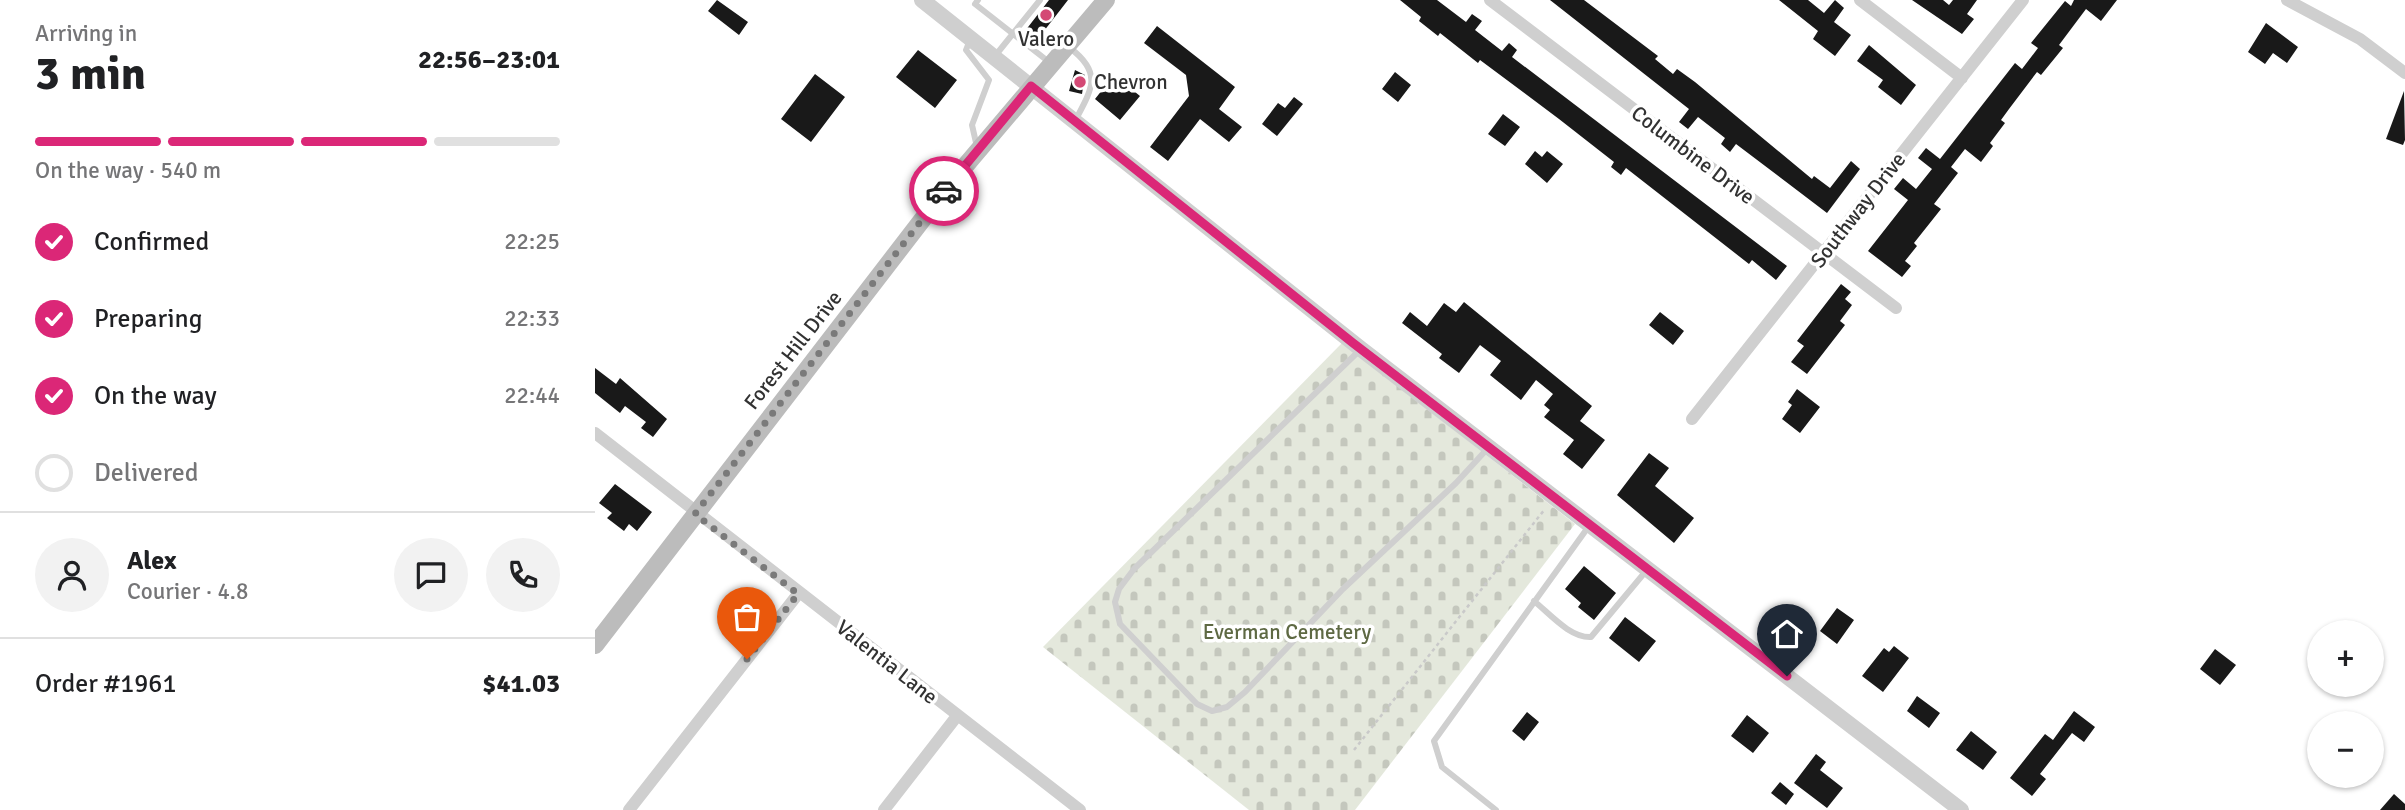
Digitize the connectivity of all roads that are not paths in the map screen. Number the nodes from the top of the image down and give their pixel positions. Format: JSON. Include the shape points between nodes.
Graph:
{"nodes":[{"id":1,"x":922,"y":0,"type":"edge"},
{"id":2,"x":978,"y":0,"type":"edge"},
{"id":3,"x":1040,"y":0,"type":"edge"},
{"id":4,"x":1105,"y":0,"type":"edge"},
{"id":5,"x":1490,"y":0,"type":"edge"},
{"id":6,"x":1860,"y":0,"type":"edge"},
{"id":7,"x":2023,"y":0,"type":"edge"},
{"id":8,"x":2287,"y":0,"type":"edge"},
{"id":9,"x":1013,"y":34,"type":"junction"},
{"id":10,"x":971,"y":39,"type":"junction"},
{"id":11,"x":1066,"y":44,"type":"junction"},
{"id":12,"x":994,"y":57,"type":"junction"},
{"id":13,"x":1050,"y":63,"type":"junction"},
{"id":14,"x":2405,"y":73,"type":"edge"},
{"id":15,"x":1962,"y":78,"type":"junction"},
{"id":16,"x":1031,"y":86,"type":"junction"},
{"id":17,"x":1075,"y":121,"type":"junction"},
{"id":18,"x":977,"y":149,"type":"junction"},
{"id":19,"x":1824,"y":254,"type":"junction"},
{"id":20,"x":1896,"y":308,"type":"dead end"},
{"id":21,"x":1361,"y":349,"type":"junction"},
{"id":22,"x":1692,"y":419,"type":"dead end"},
{"id":23,"x":595,"y":433,"type":"edge"},
{"id":24,"x":1490,"y":446,"type":"junction"},
{"id":25,"x":695,"y":514,"type":"junction"},
{"id":26,"x":1590,"y":525,"type":"junction"},
{"id":27,"x":1648,"y":569,"type":"junction"},
{"id":28,"x":798,"y":594,"type":"junction"},
{"id":29,"x":1534,"y":601,"type":"junction"},
{"id":30,"x":595,"y":645,"type":"edge"},
{"id":31,"x":957,"y":716,"type":"junction"},
{"id":32,"x":629,"y":810,"type":"edge"},
{"id":33,"x":884,"y":810,"type":"edge"},
{"id":34,"x":1080,"y":810,"type":"edge"},
{"id":35,"x":1496,"y":810,"type":"edge"},
{"id":36,"x":1961,"y":810,"type":"edge"}],
"edges":[{"from":1,"to":10,"type":"street"},
{"from":2,"to":9,"type":"lane","via":[[975,4]]},
{"from":3,"to":9,"type":"lane"},
{"from":4,"to":11,"type":"main road","name":"Forest Hill Drive"},
{"from":5,"to":19,"type":"street","name":"Columbine Drive"},
{"from":6,"to":15,"type":"street"},
{"from":7,"to":15,"type":"street","name":"Southway Drive"},
{"from":8,"to":14,"type":"street","via":[[2360,39]]},
{"from":9,"to":12,"type":"lane"},
{"from":9,"to":13,"type":"lane"},
{"from":10,"to":12,"type":"street"},
{"from":10,"to":18,"type":"lane","via":[[966,50],[989,80],[972,125]]},
{"from":11,"to":13,"type":"main road","name":"Forest Hill Drive"},
{"from":11,"to":17,"type":"lane","via":[[1087,60],[1092,77]]},
{"from":12,"to":16,"type":"street"},
{"from":13,"to":16,"type":"main road","name":"Forest Hill Drive"},
{"from":15,"to":19,"type":"street","name":"Southway Drive"},
{"from":16,"to":17,"type":"street"},
{"from":16,"to":18,"type":"main road","name":"Forest Hill Drive"},
{"from":17,"to":21,"type":"street"},
{"from":18,"to":25,"type":"main road","name":"Forest Hill Drive"},
{"from":19,"to":20,"type":"street","name":"Columbine Drive"},
{"from":19,"to":22,"type":"street","name":"Southway Drive"},
{"from":21,"to":24,"type":"street"},
{"from":21,"to":24,"type":"lane","via":[[1256,447],[1119,589],[1115,602],[1120,624],[1197,704],[1212,711],[1227,707],[1245,692],[1314,617]]},
{"from":23,"to":25,"type":"street","name":"Valentia Lane"},
{"from":24,"to":26,"type":"street"},
{"from":25,"to":28,"type":"street","name":"Valentia Lane"},
{"from":25,"to":30,"type":"main road","name":"Forest Hill Drive"},
{"from":26,"to":27,"type":"street"},
{"from":26,"to":29,"type":"lane"},
{"from":27,"to":29,"type":"lane","via":[[1591,637],[1572,632]]},
{"from":27,"to":36,"type":"street"},
{"from":28,"to":31,"type":"street","name":"Valentia Lane"},
{"from":28,"to":32,"type":"street"},
{"from":29,"to":35,"type":"lane","via":[[1434,741],[1442,767]]},
{"from":31,"to":33,"type":"street"},
{"from":31,"to":34,"type":"street","name":"Valentia Lane"}]}
